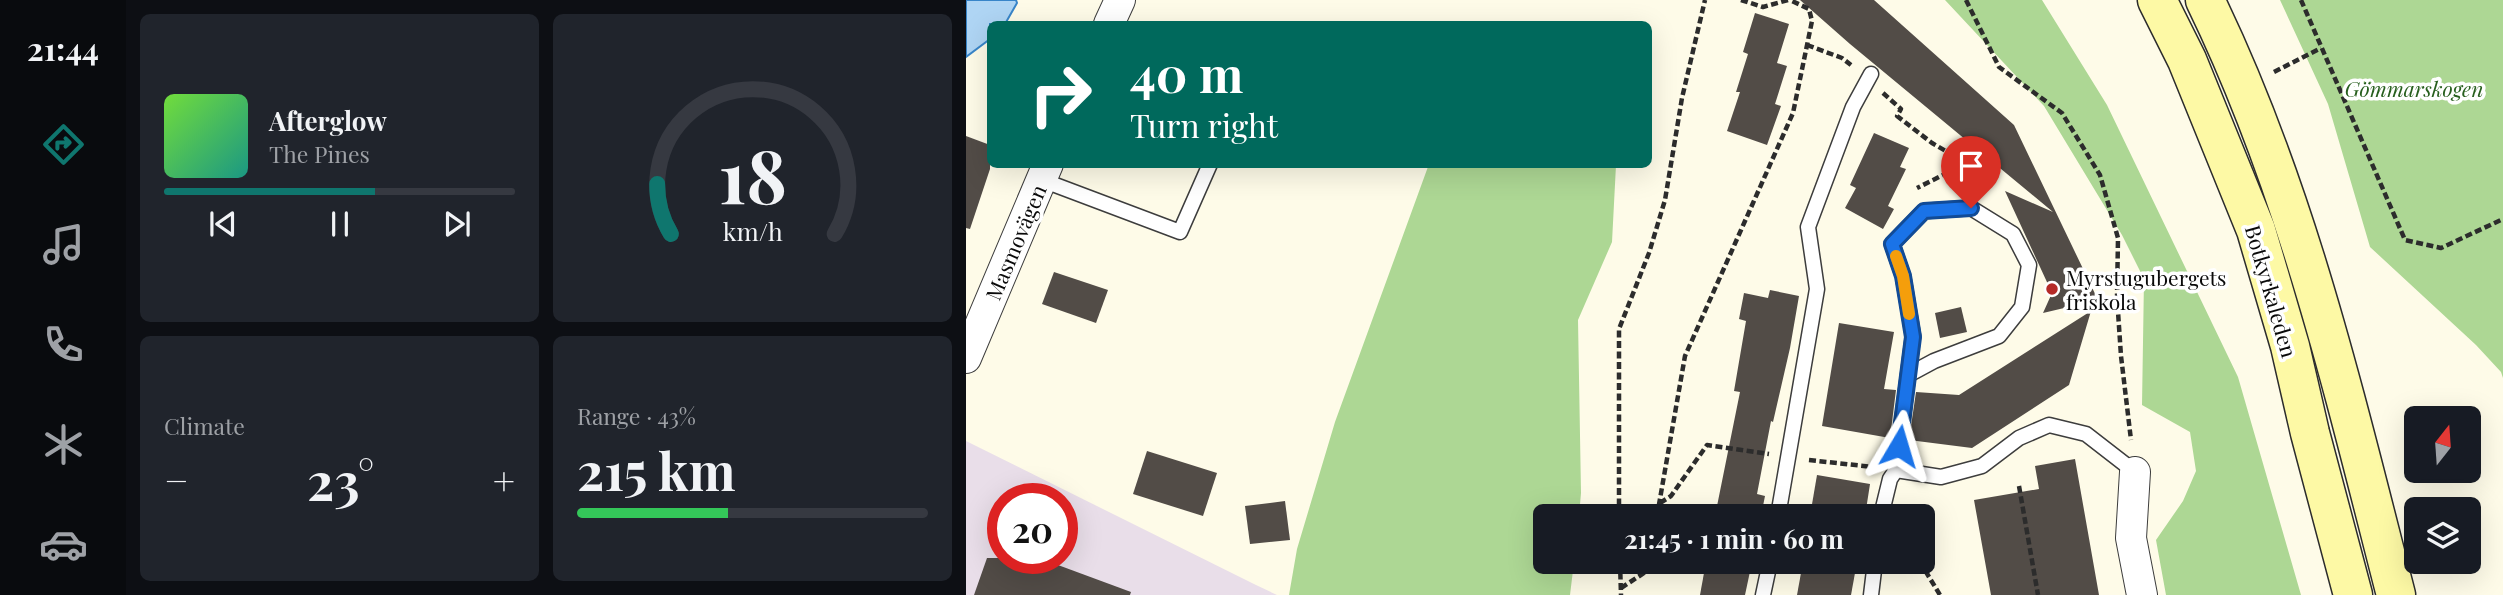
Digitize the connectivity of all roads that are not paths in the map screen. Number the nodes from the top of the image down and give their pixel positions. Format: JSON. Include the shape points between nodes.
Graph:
{"nodes":[{"id":1,"x":1120,"y":0,"type":"edge"},
{"id":2,"x":2157,"y":0,"type":"edge"},
{"id":3,"x":2205,"y":0,"type":"edge"},
{"id":4,"x":1110,"y":21,"type":"edge"},
{"id":5,"x":1871,"y":74,"type":"dead end"},
{"id":6,"x":1208,"y":168,"type":"edge"},
{"id":7,"x":1045,"y":172,"type":"edge"},
{"id":8,"x":966,"y":358,"type":"edge"},
{"id":9,"x":1908,"y":375,"type":"junction"},
{"id":10,"x":1896,"y":470,"type":"junction"},
{"id":11,"x":2135,"y":472,"type":"joint"},
{"id":12,"x":1780,"y":504,"type":"edge"},
{"id":13,"x":1884,"y":504,"type":"edge"},
{"id":14,"x":1767,"y":574,"type":"edge"},
{"id":15,"x":1874,"y":574,"type":"edge"},
{"id":16,"x":1763,"y":595,"type":"edge"},
{"id":17,"x":1871,"y":595,"type":"edge"},
{"id":18,"x":2141,"y":595,"type":"edge"},
{"id":19,"x":2353,"y":595,"type":"edge"},
{"id":20,"x":2396,"y":595,"type":"edge"}],
"edges":[{"from":1,"to":4,"type":"street"},
{"from":2,"to":19,"type":"main road","name":"Botkyrkaleden","via":[[2187,60],[2256,230]]},
{"from":3,"to":20,"type":"main road","name":"Botkyrkaleden","via":[[2245,87],[2288,202],[2322,308]]},
{"from":5,"to":12,"type":"lane","via":[[1853,107],[1808,227],[1818,289]]},
{"from":6,"to":7,"type":"lane","via":[[1180,232]]},
{"from":7,"to":8,"type":"street","name":"Masmovägen"},
{"from":9,"to":9,"type":"lane","via":[[1913,337],[1903,276],[1892,244],[1924,211],[1971,208],[2013,234],[2029,265],[2022,307],[1999,336]]},
{"from":9,"to":10,"type":"lane"},
{"from":10,"to":11,"type":"lane","via":[[1941,477],[1982,466],[2019,438],[2049,425],[2086,434]]},
{"from":10,"to":13,"type":"lane"},
{"from":11,"to":18,"type":"street","via":[[2132,538]]},
{"from":14,"to":16,"type":"lane"},
{"from":15,"to":17,"type":"lane"}]}
